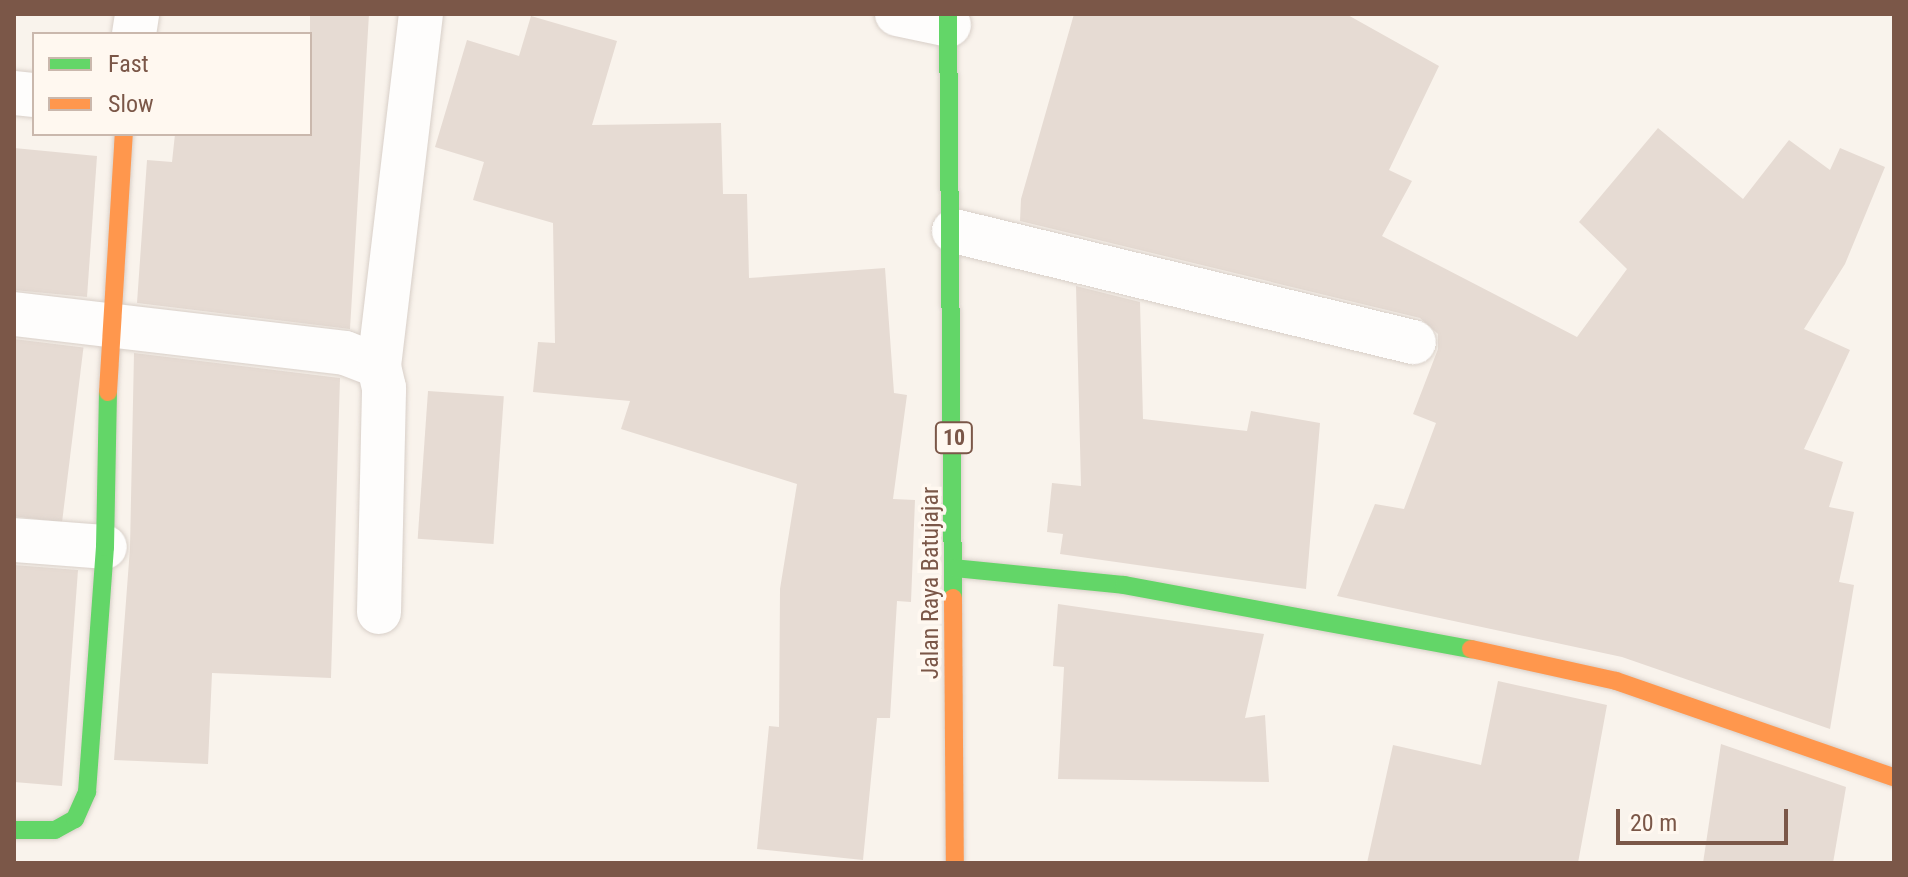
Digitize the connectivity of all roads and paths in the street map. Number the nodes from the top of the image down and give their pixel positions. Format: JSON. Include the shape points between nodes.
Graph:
{"nodes":[{"id":1,"x":421,"y":14,"type":"edge"},
{"id":2,"x":897,"y":14,"type":"edge"},
{"id":3,"x":948,"y":20,"type":"edge"},
{"id":4,"x":124,"y":136,"type":"edge"},
{"id":5,"x":954,"y":231,"type":"junction"},
{"id":6,"x":14,"y":314,"type":"edge"},
{"id":7,"x":110,"y":323,"type":"junction"},
{"id":8,"x":1414,"y":342,"type":"dead end"},
{"id":9,"x":379,"y":366,"type":"junction"},
{"id":10,"x":14,"y":540,"type":"edge"},
{"id":11,"x":105,"y":547,"type":"junction"},
{"id":12,"x":954,"y":568,"type":"junction"},
{"id":13,"x":379,"y":612,"type":"dead end"},
{"id":14,"x":1894,"y":777,"type":"edge"},
{"id":15,"x":14,"y":830,"type":"edge"},
{"id":16,"x":955,"y":863,"type":"edge"}],
"edges":[{"from":1,"to":9,"type":"street"},
{"from":2,"to":3,"type":"street"},
{"from":3,"to":5,"type":"main road","name":"Jalan Raya Batujajar","number":"10"},
{"from":4,"to":7,"type":"main road"},
{"from":5,"to":8,"type":"street"},
{"from":5,"to":12,"type":"main road","name":"Jalan Raya Batujajar","number":"10"},
{"from":6,"to":7,"type":"street"},
{"from":7,"to":9,"type":"street","via":[[345,353]]},
{"from":7,"to":11,"type":"main road"},
{"from":9,"to":13,"type":"street","via":[[384,388]]},
{"from":10,"to":11,"type":"street"},
{"from":11,"to":15,"type":"main road","via":[[87,792],[75,819],[55,830]]},
{"from":12,"to":14,"type":"main road","via":[[1124,585],[1365,626],[1587,675]]},
{"from":12,"to":16,"type":"main road","name":"Jalan Raya Batujajar","number":"10"}]}
